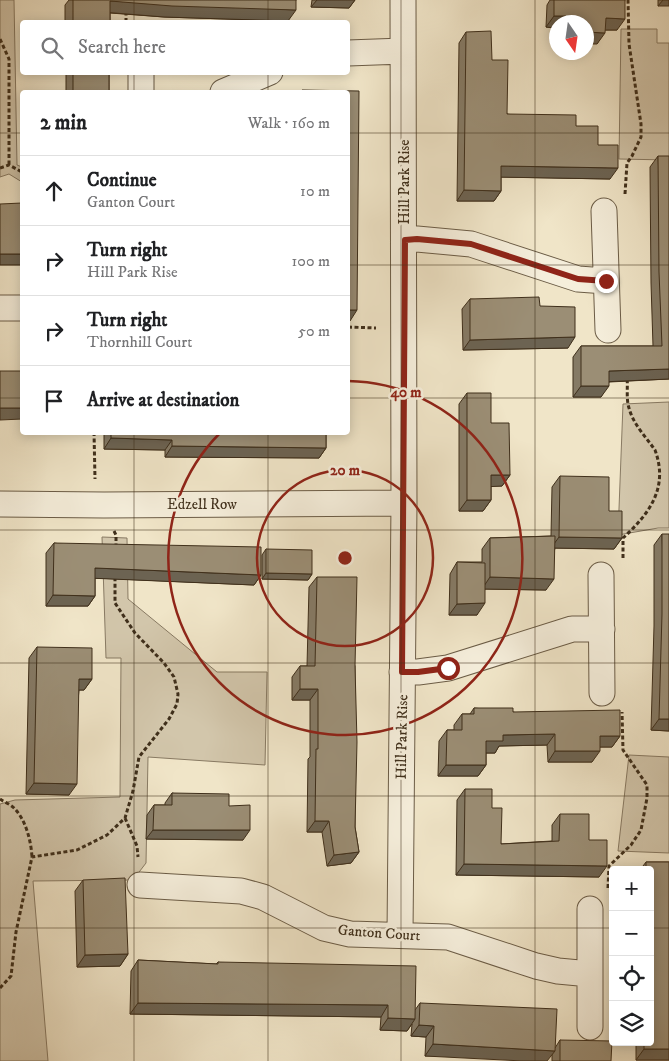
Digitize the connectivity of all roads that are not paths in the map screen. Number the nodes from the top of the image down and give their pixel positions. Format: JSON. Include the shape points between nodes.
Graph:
{"nodes":[{"id":1,"x":403,"y":0,"type":"edge"},
{"id":2,"x":403,"y":51,"type":"junction"},
{"id":3,"x":350,"y":53,"type":"edge"},
{"id":4,"x":141,"y":75,"type":"edge"},
{"id":5,"x":263,"y":75,"type":"edge"},
{"id":6,"x":141,"y":90,"type":"edge"},
{"id":7,"x":228,"y":90,"type":"edge"},
{"id":8,"x":604,"y":211,"type":"road end"},
{"id":9,"x":405,"y":240,"type":"junction"},
{"id":10,"x":606,"y":281,"type":"junction"},
{"id":11,"x":0,"y":308,"type":"edge"},
{"id":12,"x":20,"y":308,"type":"edge"},
{"id":13,"x":608,"y":330,"type":"dead end"},
{"id":14,"x":404,"y":503,"type":"junction"},
{"id":15,"x":0,"y":504,"type":"edge"},
{"id":16,"x":601,"y":575,"type":"road end"},
{"id":17,"x":602,"y":629,"type":"junction"},
{"id":18,"x":402,"y":672,"type":"junction"},
{"id":19,"x":602,"y":692,"type":"road end"},
{"id":20,"x":140,"y":885,"type":"road end"},
{"id":21,"x":590,"y":909,"type":"road end"},
{"id":22,"x":400,"y":934,"type":"junction"},
{"id":23,"x":590,"y":974,"type":"junction"},
{"id":24,"x":590,"y":1027,"type":"dead end"}],
"edges":[{"from":1,"to":2,"type":"street","name":"Hill Park Rise"},
{"from":2,"to":3,"type":"street"},
{"from":2,"to":9,"type":"street","name":"Hill Park Rise"},
{"from":4,"to":6,"type":"street"},
{"from":5,"to":7,"type":"street"},
{"from":8,"to":10,"type":"street"},
{"from":9,"to":10,"type":"street","via":[[471,244],[578,279]]},
{"from":9,"to":14,"type":"street","name":"Hill Park Rise"},
{"from":10,"to":13,"type":"street"},
{"from":11,"to":12,"type":"street"},
{"from":14,"to":15,"type":"street","name":"Edzell Row"},
{"from":14,"to":18,"type":"street","name":"Hill Park Rise"},
{"from":16,"to":17,"type":"street"},
{"from":17,"to":18,"type":"street","via":[[572,629],[448,668]]},
{"from":17,"to":19,"type":"street"},
{"from":18,"to":22,"type":"street","name":"Hill Park Rise"},
{"from":20,"to":22,"type":"street","name":"Ganton Court","via":[[241,891],[264,897],[324,928],[350,934]]},
{"from":21,"to":23,"type":"street"},
{"from":22,"to":23,"type":"street","name":"Ganton Court","via":[[448,938],[536,966]]},
{"from":23,"to":24,"type":"street"}]}
